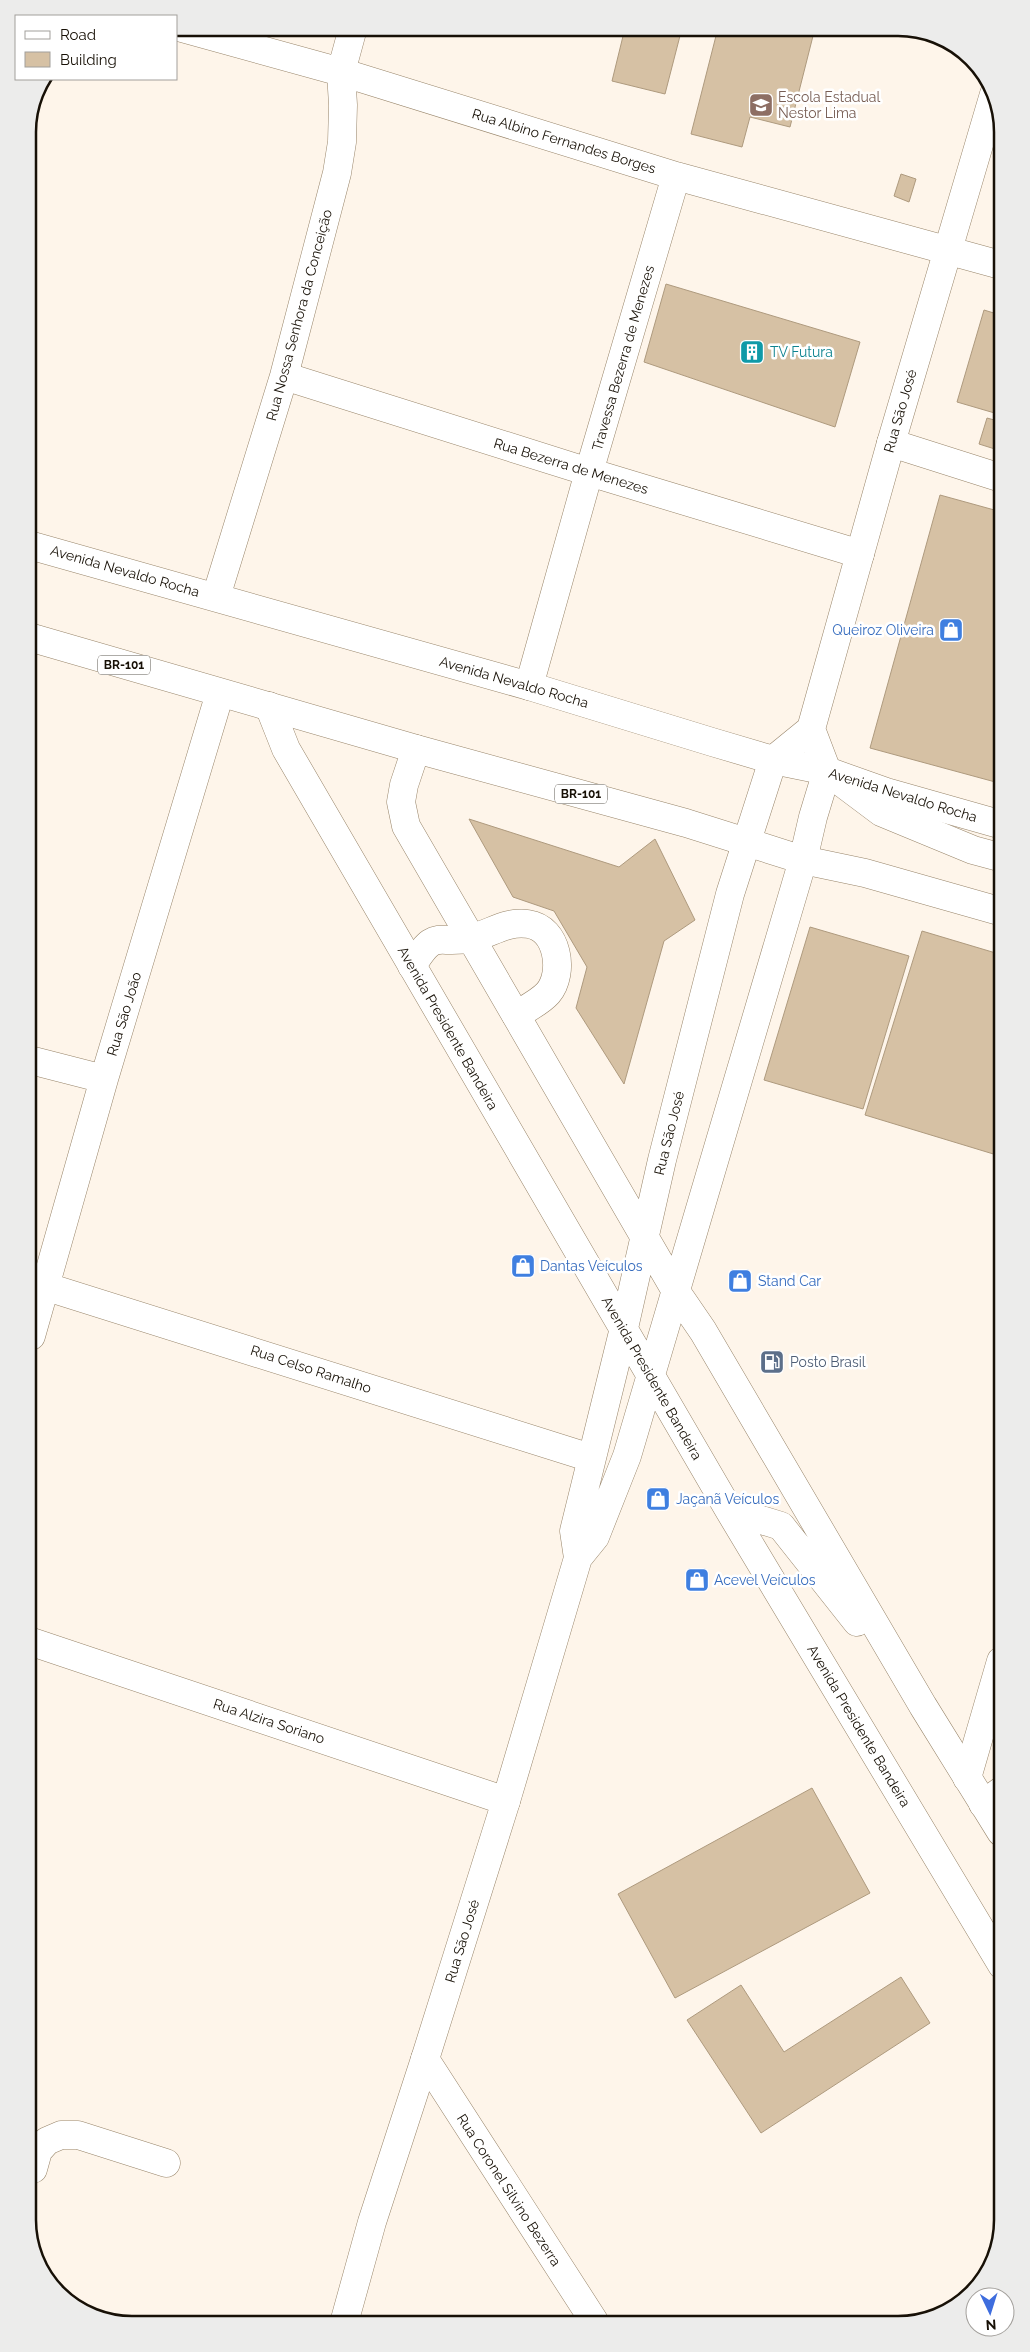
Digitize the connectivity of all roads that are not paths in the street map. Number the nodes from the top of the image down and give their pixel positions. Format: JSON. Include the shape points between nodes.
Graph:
{"nodes":[{"id":1,"x":211,"y":36,"type":"edge"},
{"id":2,"x":351,"y":36,"type":"edge"},
{"id":3,"x":341,"y":72,"type":"junction"},
{"id":4,"x":990,"y":106,"type":"edge"},
{"id":5,"x":676,"y":176,"type":"junction"},
{"id":6,"x":947,"y":249,"type":"junction"},
{"id":7,"x":994,"y":263,"type":"edge"},
{"id":8,"x":284,"y":376,"type":"junction"},
{"id":9,"x":891,"y":443,"type":"junction"},
{"id":10,"x":589,"y":472,"type":"junction"},
{"id":11,"x":994,"y":476,"type":"edge"},
{"id":12,"x":36,"y":546,"type":"edge"},
{"id":13,"x":860,"y":554,"type":"junction"},
{"id":14,"x":216,"y":597,"type":"junction"},
{"id":15,"x":36,"y":639,"type":"edge"},
{"id":16,"x":530,"y":686,"type":"junction"},
{"id":17,"x":220,"y":693,"type":"junction"},
{"id":18,"x":269,"y":706,"type":"junction"},
{"id":19,"x":811,"y":729,"type":"junction"},
{"id":20,"x":416,"y":749,"type":"junction"},
{"id":21,"x":773,"y":760,"type":"junction"},
{"id":22,"x":827,"y":771,"type":"junction"},
{"id":23,"x":994,"y":823,"type":"edge"},
{"id":24,"x":747,"y":841,"type":"junction"},
{"id":25,"x":994,"y":856,"type":"edge"},
{"id":26,"x":803,"y":860,"type":"junction"},
{"id":27,"x":994,"y":910,"type":"edge"},
{"id":28,"x":472,"y":938,"type":"junction"},
{"id":29,"x":412,"y":966,"type":"junction"},
{"id":30,"x":516,"y":1015,"type":"junction"},
{"id":31,"x":36,"y":1062,"type":"edge"},
{"id":32,"x":104,"y":1079,"type":"junction"},
{"id":33,"x":644,"y":1236,"type":"junction"},
{"id":34,"x":38,"y":1284,"type":"edge"},
{"id":35,"x":677,"y":1292,"type":"junction"},
{"id":36,"x":36,"y":1299,"type":"edge"},
{"id":37,"x":624,"y":1328,"type":"junction"},
{"id":38,"x":651,"y":1376,"type":"junction"},
{"id":39,"x":592,"y":1458,"type":"junction"},
{"id":40,"x":729,"y":1510,"type":"junction"},
{"id":41,"x":578,"y":1558,"type":"junction"},
{"id":42,"x":36,"y":1643,"type":"edge"},
{"id":43,"x":994,"y":1684,"type":"edge"},
{"id":44,"x":924,"y":1706,"type":"junction"},
{"id":45,"x":967,"y":1778,"type":"junction"},
{"id":46,"x":992,"y":1798,"type":"edge"},
{"id":47,"x":506,"y":1801,"type":"junction"},
{"id":48,"x":994,"y":1952,"type":"edge"},
{"id":49,"x":425,"y":2059,"type":"junction"},
{"id":50,"x":36,"y":2158,"type":"edge"},
{"id":51,"x":166,"y":2163,"type":"dead end"},
{"id":52,"x":346,"y":2316,"type":"edge"},
{"id":53,"x":591,"y":2316,"type":"edge"}],
"edges":[{"from":1,"to":3,"type":"main road","name":"Rua Albino Fernandes Borges"},
{"from":2,"to":3,"type":"main road","name":"Rua Nossa Senhora da Conceição"},
{"from":3,"to":5,"type":"main road","name":"Rua Albino Fernandes Borges"},
{"from":3,"to":8,"type":"main road","name":"Rua Nossa Senhora da Conceição","via":[[342,142],[337,173]]},
{"from":4,"to":6,"type":"main road","name":"Rua São José"},
{"from":5,"to":6,"type":"main road","name":"Rua Albino Fernandes Borges"},
{"from":5,"to":10,"type":"main road","name":"Travessa Bezerra de Menezes"},
{"from":6,"to":7,"type":"main road","name":"Rua Albino Fernandes Borges"},
{"from":6,"to":9,"type":"main road","name":"Rua São José"},
{"from":8,"to":10,"type":"main road","name":"Rua Bezerra de Menezes"},
{"from":8,"to":14,"type":"main road","name":"Rua Nossa Senhora da Conceição"},
{"from":9,"to":11,"type":"main road"},
{"from":9,"to":13,"type":"main road","name":"Rua São José"},
{"from":10,"to":13,"type":"main road","name":"Rua Bezerra de Menezes"},
{"from":10,"to":16,"type":"main road","name":"Travessa Bezerra de Menezes"},
{"from":12,"to":14,"type":"main road","name":"Avenida Nevaldo Rocha"},
{"from":13,"to":19,"type":"main road","name":"Rua São José"},
{"from":14,"to":16,"type":"main road","name":"Avenida Nevaldo Rocha"},
{"from":15,"to":17,"type":"main road","number":"BR-101"},
{"from":16,"to":21,"type":"main road","name":"Avenida Nevaldo Rocha"},
{"from":17,"to":18,"type":"main road","number":"BR-101"},
{"from":17,"to":32,"type":"main road","name":"Rua São João"},
{"from":18,"to":20,"type":"main road","number":"BR-101"},
{"from":18,"to":29,"type":"main road","name":"Avenida Presidente Bandeira","via":[[286,749]]},
{"from":19,"to":21,"type":"main road"},
{"from":19,"to":22,"type":"main road"},
{"from":20,"to":24,"type":"main road","number":"BR-101"},
{"from":20,"to":28,"type":"main road","via":[[401,802],[406,826]]},
{"from":21,"to":22,"type":"main road","name":"Avenida Nevaldo Rocha"},
{"from":21,"to":24,"type":"main road","name":"Rua São José"},
{"from":22,"to":23,"type":"main road","name":"Avenida Nevaldo Rocha","via":[[886,792]]},
{"from":22,"to":25,"type":"main road","via":[[881,812]]},
{"from":22,"to":26,"type":"main road","name":"Rua São José"},
{"from":24,"to":26,"type":"main road","number":"BR-101"},
{"from":24,"to":33,"type":"main road","name":"Rua São José","via":[[730,894]]},
{"from":26,"to":27,"type":"main road","number":"BR-101","via":[[865,873]]},
{"from":26,"to":35,"type":"main road","name":"Rua São José"},
{"from":28,"to":29,"type":"main road","via":[[436,939],[424,946]]},
{"from":28,"to":30,"type":"main road"},
{"from":28,"to":30,"type":"main road","via":[[501,926],[530,924],[549,939],[558,964],[553,986],[547,995]]},
{"from":29,"to":37,"type":"main road","name":"Avenida Presidente Bandeira"},
{"from":30,"to":33,"type":"main road"},
{"from":31,"to":32,"type":"main road"},
{"from":32,"to":34,"type":"main road","name":"Rua São João"},
{"from":33,"to":35,"type":"main road"},
{"from":33,"to":37,"type":"main road","name":"Rua São José"},
{"from":34,"to":36,"type":"main road","name":"Rua São João"},
{"from":34,"to":39,"type":"main road","name":"Rua Celso Ramalho"},
{"from":35,"to":38,"type":"main road","name":"Rua São José"},
{"from":35,"to":44,"type":"main road"},
{"from":37,"to":38,"type":"main road","name":"Avenida Presidente Bandeira"},
{"from":37,"to":39,"type":"main road","name":"Rua São José"},
{"from":38,"to":40,"type":"main road","name":"Avenida Presidente Bandeira"},
{"from":38,"to":41,"type":"main road","name":"Rua São José","via":[[627,1456],[595,1538]]},
{"from":39,"to":41,"type":"main road","name":"Rua São José","via":[[574,1531]]},
{"from":40,"to":44,"type":"main road","via":[[781,1526]]},
{"from":40,"to":48,"type":"main road","name":"Avenida Presidente Bandeira"},
{"from":41,"to":47,"type":"main road","name":"Rua São José"},
{"from":42,"to":47,"type":"main road","name":"Rua Alzira Soriano"},
{"from":43,"to":45,"type":"main road"},
{"from":44,"to":45,"type":"main road"},
{"from":45,"to":46,"type":"main road"},
{"from":47,"to":49,"type":"main road","name":"Rua São José"},
{"from":49,"to":52,"type":"main road","name":"Rua São José","via":[[372,2222]]},
{"from":49,"to":53,"type":"main road","name":"Rua Coronel Silvino Bezerra"},
{"from":50,"to":51,"type":"main road","via":[[48,2141],[61,2135],[78,2135]]}]}
